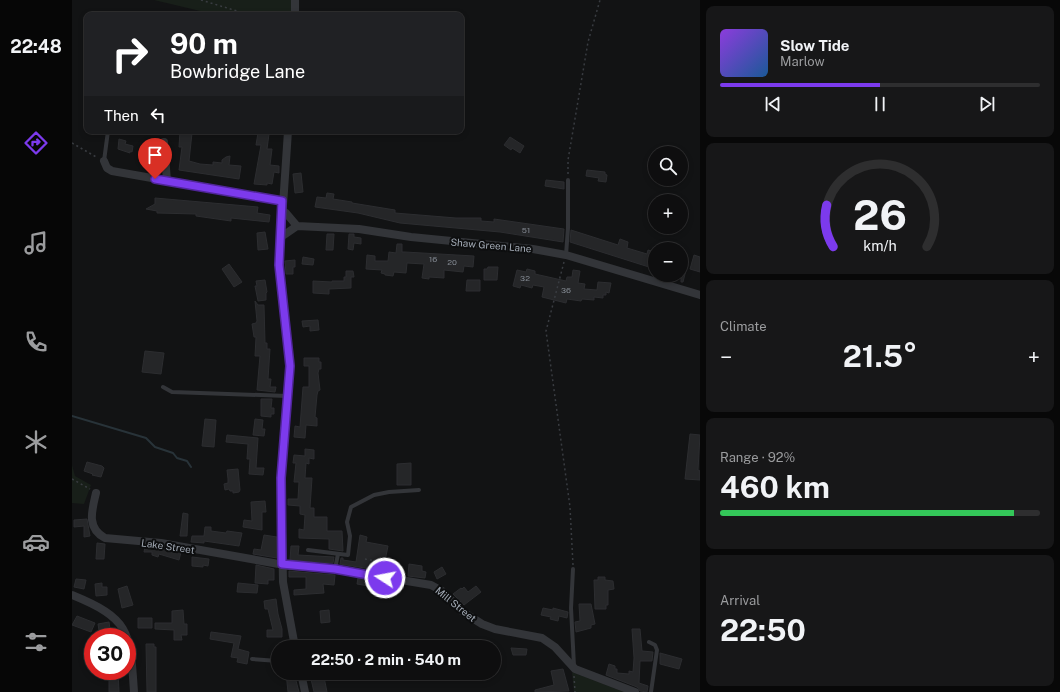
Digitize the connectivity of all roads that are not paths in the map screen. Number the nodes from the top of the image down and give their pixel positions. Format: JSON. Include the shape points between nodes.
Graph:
{"nodes":[{"id":1,"x":295,"y":0,"type":"edge"},
{"id":2,"x":295,"y":12,"type":"edge"},
{"id":3,"x":108,"y":134,"type":"edge"},
{"id":4,"x":288,"y":134,"type":"edge"},
{"id":5,"x":164,"y":142,"type":"dead end"},
{"id":6,"x":104,"y":161,"type":"joint"},
{"id":7,"x":568,"y":180,"type":"road end"},
{"id":8,"x":167,"y":181,"type":"junction"},
{"id":9,"x":282,"y":201,"type":"junction"},
{"id":10,"x":282,"y":212,"type":"junction"},
{"id":11,"x":297,"y":226,"type":"junction"},
{"id":12,"x":280,"y":236,"type":"junction"},
{"id":13,"x":566,"y":254,"type":"junction"},
{"id":14,"x":700,"y":295,"type":"edge"},
{"id":15,"x":162,"y":387,"type":"dead end"},
{"id":16,"x":287,"y":396,"type":"junction"},
{"id":17,"x":419,"y":490,"type":"dead end"},
{"id":18,"x":96,"y":493,"type":"road end"},
{"id":19,"x":308,"y":550,"type":"dead end"},
{"id":20,"x":338,"y":554,"type":"junction"},
{"id":21,"x":282,"y":564,"type":"junction"},
{"id":22,"x":335,"y":569,"type":"junction"},
{"id":23,"x":573,"y":569,"type":"road end"},
{"id":24,"x":72,"y":595,"type":"edge"},
{"id":25,"x":295,"y":640,"type":"edge"},
{"id":26,"x":649,"y":642,"type":"dead end"},
{"id":27,"x":252,"y":659,"type":"dead end"},
{"id":28,"x":271,"y":660,"type":"edge"},
{"id":29,"x":574,"y":668,"type":"junction"},
{"id":30,"x":302,"y":680,"type":"edge"},
{"id":31,"x":134,"y":692,"type":"edge"},
{"id":32,"x":305,"y":692,"type":"edge"},
{"id":33,"x":635,"y":692,"type":"edge"},
{"id":34,"x":652,"y":692,"type":"edge"}],
"edges":[{"from":1,"to":2,"type":"street"},
{"from":3,"to":6,"type":"lane"},
{"from":4,"to":9,"type":"street"},
{"from":5,"to":8,"type":"street"},
{"from":6,"to":8,"type":"street","via":[[107,168],[112,171]]},
{"from":7,"to":13,"type":"lane"},
{"from":8,"to":9,"type":"street"},
{"from":9,"to":10,"type":"street"},
{"from":10,"to":11,"type":"street"},
{"from":10,"to":12,"type":"street"},
{"from":11,"to":12,"type":"street"},
{"from":11,"to":13,"type":"street","name":"Shaw Green Lane","via":[[359,229],[412,238]]},
{"from":12,"to":16,"type":"street","via":[[279,265],[290,366]]},
{"from":13,"to":14,"type":"street","name":"Shaw Green Lane"},
{"from":15,"to":16,"type":"lane","via":[[172,392]]},
{"from":16,"to":21,"type":"street","via":[[281,478]]},
{"from":17,"to":20,"type":"lane","via":[[374,495],[351,507],[347,522],[350,536],[348,555]]},
{"from":18,"to":21,"type":"street","name":"Lake Street","via":[[91,513],[92,522],[95,530],[105,538],[161,543]]},
{"from":19,"to":20,"type":"lane"},
{"from":20,"to":22,"type":"lane"},
{"from":21,"to":22,"type":"street","name":"Mill Street"},
{"from":21,"to":25,"type":"street","via":[[284,589]]},
{"from":22,"to":29,"type":"street","name":"Mill Street","via":[[431,585],[442,591],[463,612],[482,624],[547,640]]},
{"from":23,"to":29,"type":"lane","via":[[571,608]]},
{"from":24,"to":31,"type":"street","via":[[103,609],[122,626],[129,643]]},
{"from":26,"to":34,"type":"lane","via":[[655,645],[657,650]]},
{"from":27,"to":28,"type":"lane"},
{"from":29,"to":33,"type":"street","name":"Mill Street"},
{"from":30,"to":32,"type":"street"}]}
